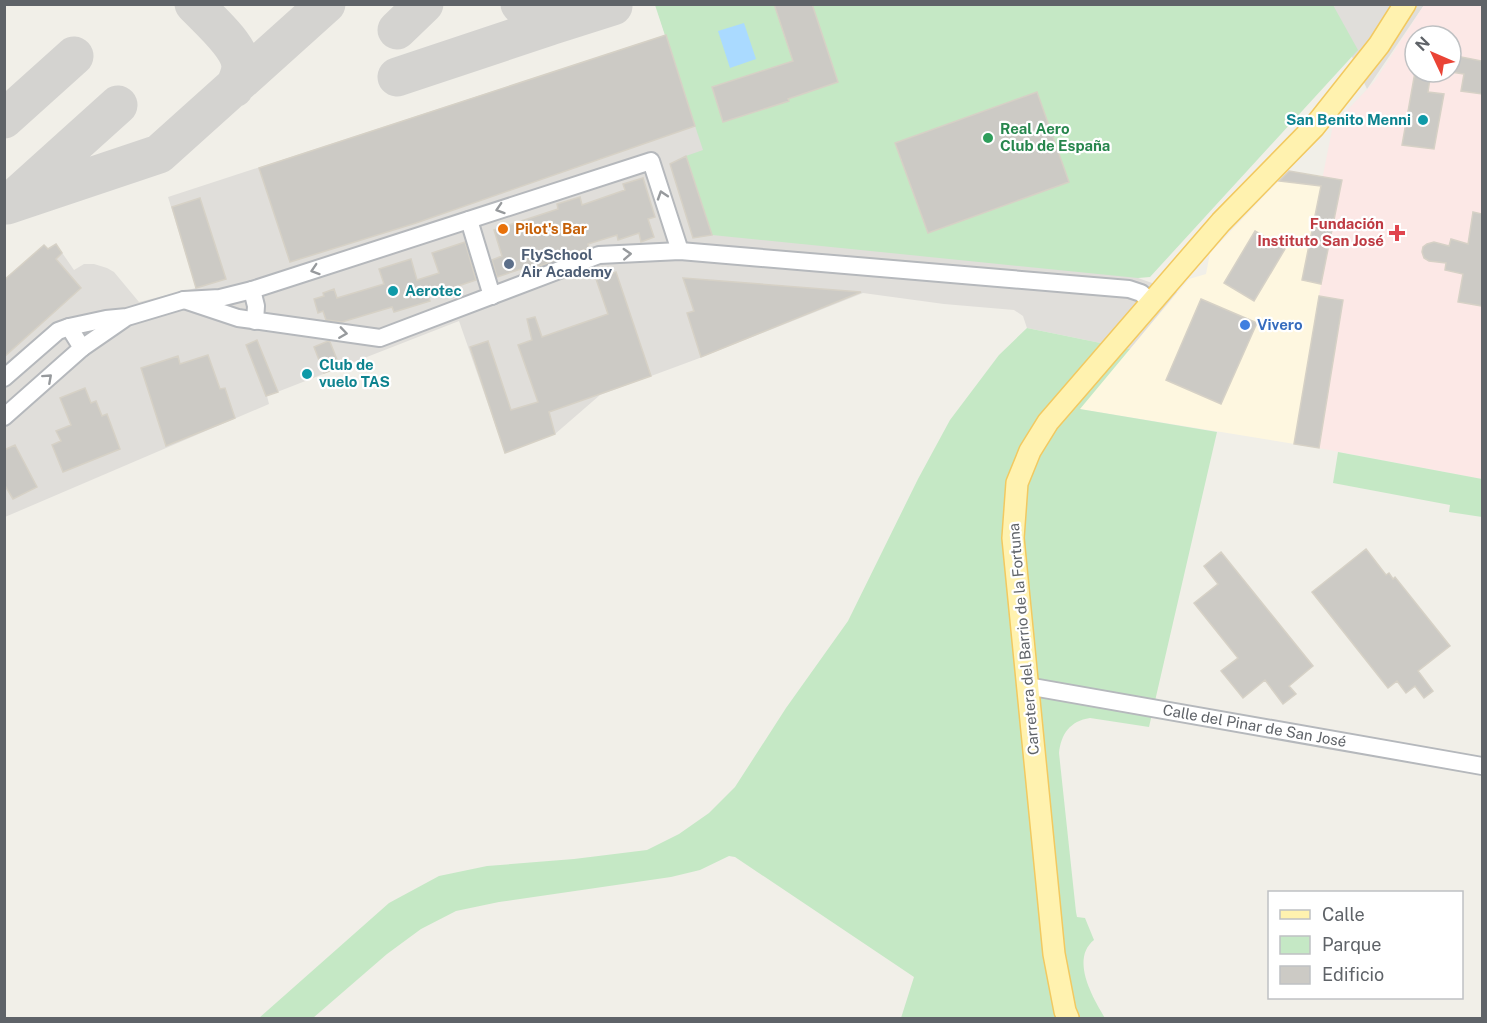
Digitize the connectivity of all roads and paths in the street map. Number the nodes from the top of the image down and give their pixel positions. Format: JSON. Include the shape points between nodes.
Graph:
{"nodes":[{"id":1,"x":1405,"y":4,"type":"edge"},
{"id":2,"x":469,"y":220,"type":"junction"},
{"id":3,"x":680,"y":251,"type":"junction"},
{"id":4,"x":252,"y":290,"type":"junction"},
{"id":5,"x":492,"y":296,"type":"junction"},
{"id":6,"x":1151,"y":302,"type":"junction"},
{"id":7,"x":219,"y":305,"type":"junction"},
{"id":8,"x":127,"y":317,"type":"junction"},
{"id":9,"x":255,"y":321,"type":"junction"},
{"id":10,"x":69,"y":327,"type":"junction"},
{"id":11,"x":82,"y":348,"type":"junction"},
{"id":12,"x":4,"y":378,"type":"edge"},
{"id":13,"x":4,"y":417,"type":"edge"},
{"id":14,"x":1027,"y":686,"type":"junction"},
{"id":15,"x":1482,"y":766,"type":"edge"},
{"id":16,"x":1068,"y":1018,"type":"edge"}],
"edges":[{"from":1,"to":6,"type":"main road","name":"Carretera del Barrio de la Fortuna","via":[[1379,45],[1314,127],[1221,222]]},
{"from":3,"to":2,"type":"street","one_way":true,"via":[[651,161]]},
{"from":2,"to":4,"type":"street","one_way":true},
{"from":2,"to":5,"type":"street"},
{"from":5,"to":3,"type":"street","one_way":true,"via":[[599,255]]},
{"from":3,"to":6,"type":"street","via":[[1129,289]]},
{"from":4,"to":7,"type":"street"},
{"from":4,"to":9,"type":"street"},
{"from":9,"to":5,"type":"street","one_way":true,"via":[[380,338]]},
{"from":6,"to":14,"type":"main road","name":"Carretera del Barrio de la Fortuna","via":[[1048,422],[1017,483],[1013,538]]},
{"from":7,"to":8,"type":"street","via":[[184,300]]},
{"from":7,"to":9,"type":"street","via":[[238,318]]},
{"from":8,"to":10,"type":"street"},
{"from":8,"to":11,"type":"street"},
{"from":10,"to":11,"type":"street"},
{"from":10,"to":12,"type":"street","via":[[58,331]]},
{"from":13,"to":11,"type":"street","one_way":true},
{"from":14,"to":15,"type":"street","name":"Calle del Pinar de San José"},
{"from":14,"to":16,"type":"main road","name":"Carretera del Barrio de la Fortuna","via":[[1054,954]]}]}
